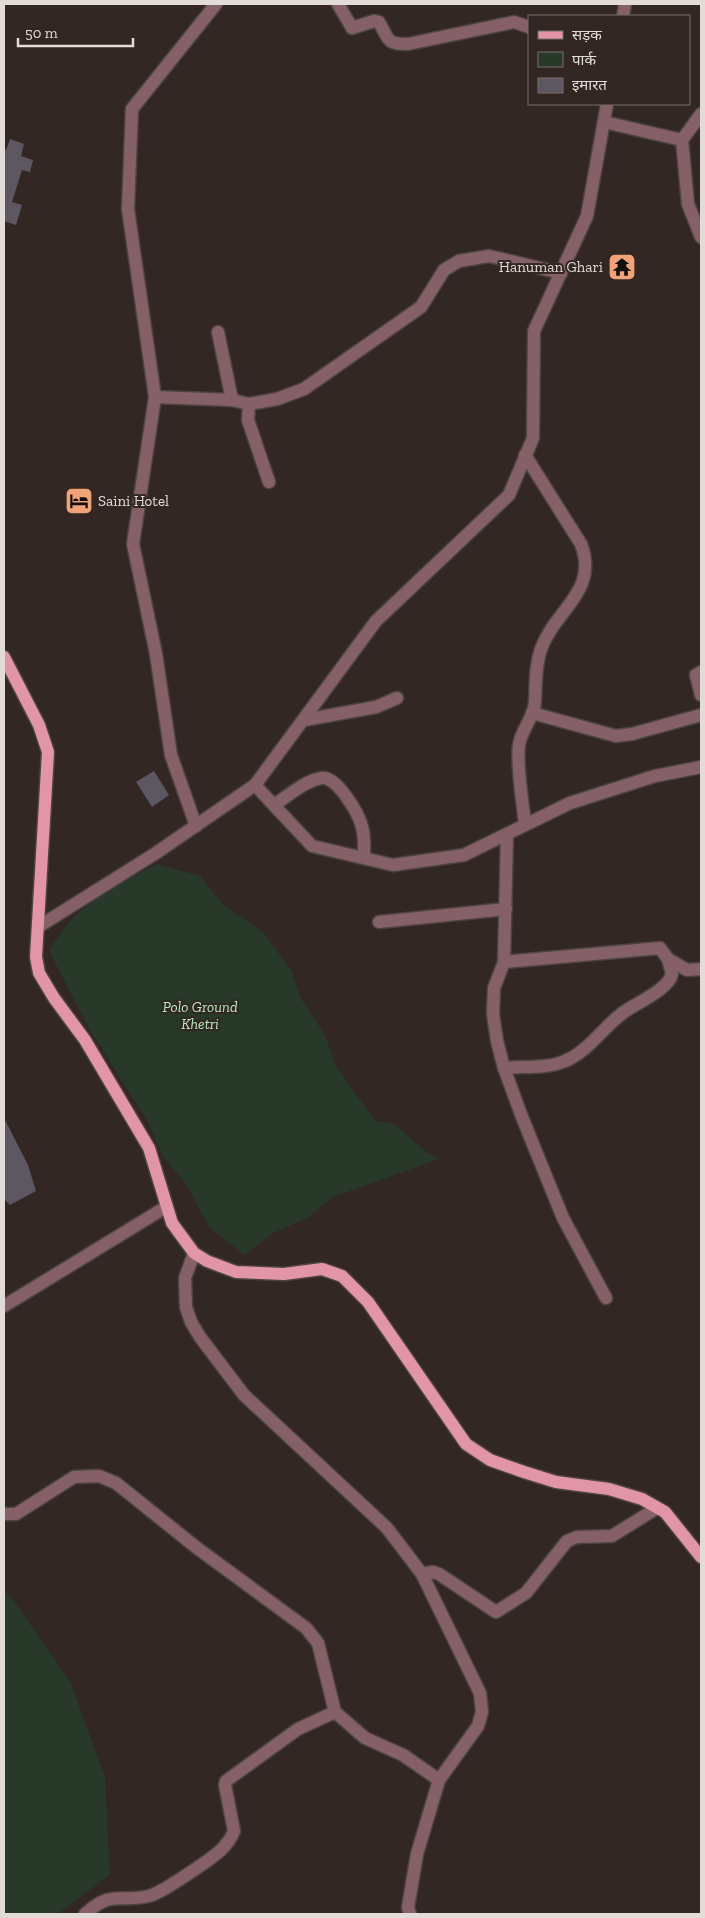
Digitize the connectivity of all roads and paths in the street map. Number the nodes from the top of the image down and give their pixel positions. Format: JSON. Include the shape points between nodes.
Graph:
{"nodes":[{"id":1,"x":216,"y":4,"type":"edge"},
{"id":2,"x":338,"y":4,"type":"edge"},
{"id":3,"x":528,"y":27,"type":"edge"},
{"id":4,"x":607,"y":105,"type":"edge"},
{"id":5,"x":701,"y":114,"type":"edge"},
{"id":6,"x":604,"y":122,"type":"junction"},
{"id":7,"x":682,"y":140,"type":"junction"},
{"id":8,"x":701,"y":236,"type":"edge"},
{"id":9,"x":561,"y":273,"type":"junction"},
{"id":10,"x":218,"y":332,"type":"dead end"},
{"id":11,"x":155,"y":397,"type":"junction"},
{"id":12,"x":232,"y":400,"type":"junction"},
{"id":13,"x":249,"y":404,"type":"junction"},
{"id":14,"x":525,"y":455,"type":"junction"},
{"id":15,"x":269,"y":482,"type":"dead end"},
{"id":16,"x":4,"y":657,"type":"edge"},
{"id":17,"x":701,"y":672,"type":"edge"},
{"id":18,"x":701,"y":695,"type":"edge"},
{"id":19,"x":397,"y":698,"type":"dead end"},
{"id":20,"x":532,"y":713,"type":"junction"},
{"id":21,"x":701,"y":715,"type":"edge"},
{"id":22,"x":304,"y":720,"type":"junction"},
{"id":23,"x":701,"y":767,"type":"edge"},
{"id":24,"x":256,"y":785,"type":"junction"},
{"id":25,"x":274,"y":805,"type":"junction"},
{"id":26,"x":524,"y":825,"type":"junction"},
{"id":27,"x":196,"y":826,"type":"junction"},
{"id":28,"x":507,"y":834,"type":"junction"},
{"id":29,"x":364,"y":858,"type":"junction"},
{"id":30,"x":506,"y":909,"type":"junction"},
{"id":31,"x":379,"y":922,"type":"dead end"},
{"id":32,"x":38,"y":927,"type":"junction"},
{"id":33,"x":668,"y":959,"type":"junction"},
{"id":34,"x":504,"y":962,"type":"junction"},
{"id":35,"x":701,"y":969,"type":"edge"},
{"id":36,"x":504,"y":1068,"type":"junction"},
{"id":37,"x":166,"y":1207,"type":"junction"},
{"id":38,"x":194,"y":1253,"type":"junction"},
{"id":39,"x":606,"y":1298,"type":"dead end"},
{"id":40,"x":4,"y":1306,"type":"edge"},
{"id":41,"x":657,"y":1508,"type":"junction"},
{"id":42,"x":4,"y":1514,"type":"edge"},
{"id":43,"x":701,"y":1557,"type":"edge"},
{"id":44,"x":422,"y":1574,"type":"junction"},
{"id":45,"x":335,"y":1712,"type":"junction"},
{"id":46,"x":439,"y":1780,"type":"junction"},
{"id":47,"x":85,"y":1914,"type":"edge"},
{"id":48,"x":410,"y":1914,"type":"edge"}],
"edges":[{"from":1,"to":11,"type":"street","via":[[132,109],[128,209]]},
{"from":2,"to":3,"type":"street","via":[[352,28],[379,22],[386,39],[394,44],[408,44],[514,22]]},
{"from":4,"to":6,"type":"street"},
{"from":5,"to":7,"type":"street"},
{"from":6,"to":7,"type":"street"},
{"from":6,"to":9,"type":"street","via":[[587,216]]},
{"from":7,"to":8,"type":"street","via":[[688,204]]},
{"from":9,"to":13,"type":"street","via":[[489,256],[460,261],[444,270],[421,307],[304,389],[277,399]]},
{"from":9,"to":14,"type":"street","via":[[534,331],[533,438]]},
{"from":10,"to":12,"type":"street"},
{"from":11,"to":12,"type":"street"},
{"from":11,"to":27,"type":"street","via":[[133,544],[156,654],[171,755]]},
{"from":12,"to":13,"type":"street"},
{"from":13,"to":15,"type":"street","via":[[248,420]]},
{"from":14,"to":20,"type":"street","via":[[581,544],[587,561],[586,577],[579,592],[557,618],[541,649]]},
{"from":14,"to":22,"type":"street","via":[[509,495],[376,621]]},
{"from":16,"to":32,"type":"main road","via":[[39,725],[48,752]]},
{"from":17,"to":18,"type":"street","via":[[696,675]]},
{"from":19,"to":22,"type":"street","via":[[376,707]]},
{"from":20,"to":21,"type":"street","via":[[616,736]]},
{"from":20,"to":26,"type":"street","via":[[521,733],[518,747]]},
{"from":22,"to":24,"type":"street"},
{"from":23,"to":26,"type":"street","via":[[655,776],[570,803]]},
{"from":24,"to":25,"type":"street"},
{"from":24,"to":27,"type":"street"},
{"from":25,"to":29,"type":"street","via":[[312,846]]},
{"from":25,"to":29,"type":"street","via":[[316,779],[331,779],[342,790],[360,820]]},
{"from":26,"to":28,"type":"street"},
{"from":27,"to":32,"type":"street"},
{"from":28,"to":29,"type":"street","via":[[464,855],[393,865]]},
{"from":28,"to":30,"type":"street"},
{"from":30,"to":31,"type":"street"},
{"from":30,"to":34,"type":"street"},
{"from":32,"to":37,"type":"main road","via":[[36,956],[39,973],[85,1040],[149,1148]]},
{"from":33,"to":34,"type":"street","via":[[663,950],[657,948]]},
{"from":33,"to":35,"type":"street","via":[[687,970]]},
{"from":33,"to":36,"type":"street","via":[[672,974],[667,984],[622,1013],[579,1053],[550,1065]]},
{"from":34,"to":36,"type":"street","via":[[494,988],[493,1014]]},
{"from":36,"to":39,"type":"street","via":[[563,1218]]},
{"from":37,"to":38,"type":"main road","via":[[172,1222]]},
{"from":37,"to":40,"type":"street"},
{"from":38,"to":41,"type":"main road","via":[[207,1262],[236,1272],[284,1274],[322,1269],[342,1276],[368,1302],[466,1444],[490,1460],[524,1472],[556,1482],[609,1489]]},
{"from":38,"to":44,"type":"street","via":[[185,1278],[186,1307],[191,1322],[210,1352],[244,1395],[387,1528]]},
{"from":41,"to":43,"type":"main road","via":[[665,1512]]},
{"from":41,"to":44,"type":"street","via":[[612,1536],[567,1541],[526,1593],[496,1612],[439,1574]]},
{"from":42,"to":45,"type":"street","via":[[16,1514],[74,1478],[99,1476],[116,1483],[306,1628],[318,1643]]},
{"from":44,"to":46,"type":"street","via":[[480,1693],[482,1712],[478,1726]]},
{"from":45,"to":46,"type":"street","via":[[365,1738],[403,1755]]},
{"from":45,"to":47,"type":"street","via":[[298,1729],[226,1781],[234,1831],[220,1851],[154,1894],[111,1897]]},
{"from":46,"to":48,"type":"street","via":[[417,1854],[408,1907]]}]}
